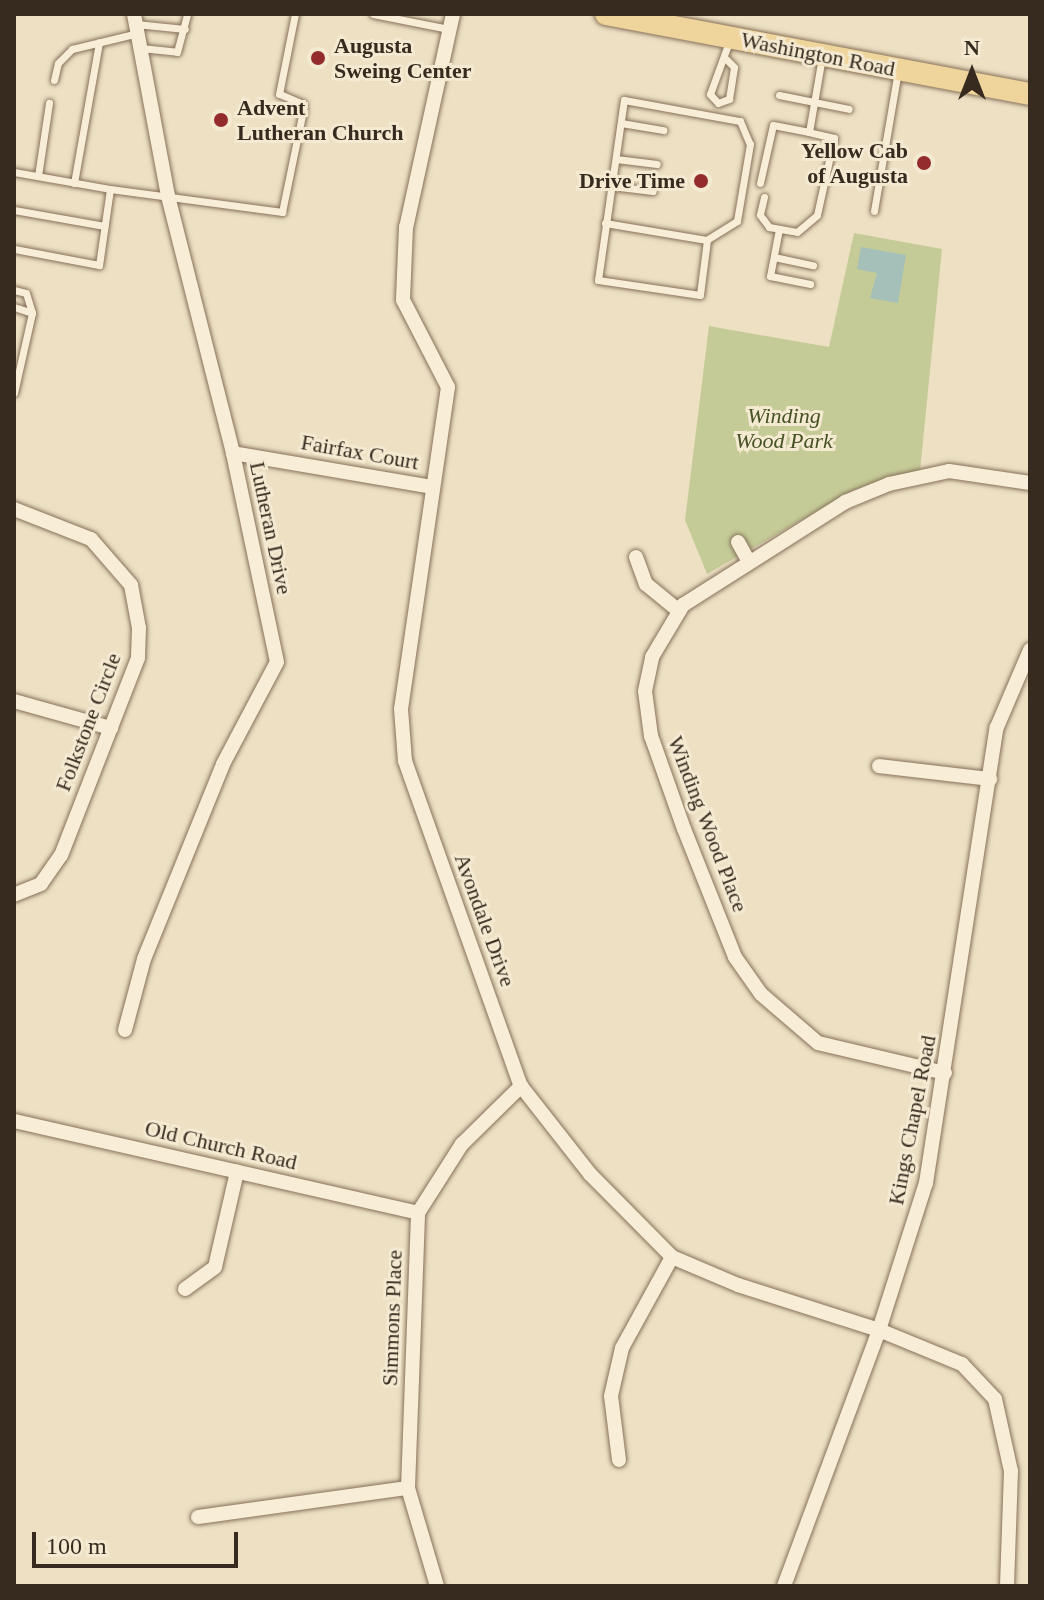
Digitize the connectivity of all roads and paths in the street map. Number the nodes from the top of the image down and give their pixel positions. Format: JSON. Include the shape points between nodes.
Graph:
{"nodes":[{"id":1,"x":187,"y":14,"type":"edge"},
{"id":2,"x":295,"y":14,"type":"edge"},
{"id":3,"x":373,"y":14,"type":"edge"},
{"id":4,"x":606,"y":14,"type":"edge"},
{"id":5,"x":665,"y":19,"type":"edge"},
{"id":6,"x":451,"y":21,"type":"edge"},
{"id":7,"x":185,"y":29,"type":"junction"},
{"id":8,"x":137,"y":30,"type":"edge"},
{"id":9,"x":99,"y":42,"type":"junction"},
{"id":10,"x":728,"y":48,"type":"junction"},
{"id":11,"x":823,"y":55,"type":"junction"},
{"id":12,"x":898,"y":69,"type":"junction"},
{"id":13,"x":54,"y":80,"type":"dead end"},
{"id":14,"x":1030,"y":94,"type":"edge"},
{"id":15,"x":779,"y":95,"type":"dead end"},
{"id":16,"x":814,"y":102,"type":"junction"},
{"id":17,"x":49,"y":103,"type":"dead end"},
{"id":18,"x":718,"y":103,"type":"junction"},
{"id":19,"x":849,"y":109,"type":"dead end"},
{"id":20,"x":716,"y":117,"type":"junction"},
{"id":21,"x":621,"y":123,"type":"junction"},
{"id":22,"x":663,"y":130,"type":"dead end"},
{"id":23,"x":809,"y":132,"type":"junction"},
{"id":24,"x":616,"y":159,"type":"junction"},
{"id":25,"x":657,"y":164,"type":"dead end"},
{"id":26,"x":14,"y":172,"type":"edge"},
{"id":27,"x":38,"y":176,"type":"junction"},
{"id":28,"x":74,"y":183,"type":"junction"},
{"id":29,"x":760,"y":183,"type":"dead end"},
{"id":30,"x":611,"y":186,"type":"junction"},
{"id":31,"x":110,"y":189,"type":"junction"},
{"id":32,"x":653,"y":191,"type":"dead end"},
{"id":33,"x":168,"y":196,"type":"junction"},
{"id":34,"x":764,"y":197,"type":"dead end"},
{"id":35,"x":14,"y":210,"type":"edge"},
{"id":36,"x":874,"y":211,"type":"dead end"},
{"id":37,"x":605,"y":223,"type":"junction"},
{"id":38,"x":105,"y":226,"type":"junction"},
{"id":39,"x":779,"y":229,"type":"junction"},
{"id":40,"x":707,"y":240,"type":"junction"},
{"id":41,"x":14,"y":249,"type":"edge"},
{"id":42,"x":774,"y":257,"type":"junction"},
{"id":43,"x":813,"y":265,"type":"dead end"},
{"id":44,"x":810,"y":284,"type":"dead end"},
{"id":45,"x":14,"y":290,"type":"edge"},
{"id":46,"x":14,"y":307,"type":"edge"},
{"id":47,"x":32,"y":313,"type":"junction"},
{"id":48,"x":14,"y":393,"type":"edge"},
{"id":49,"x":233,"y":453,"type":"junction"},
{"id":50,"x":1030,"y":483,"type":"edge"},
{"id":51,"x":432,"y":487,"type":"junction"},
{"id":52,"x":14,"y":509,"type":"edge"},
{"id":53,"x":738,"y":542,"type":"dead end"},
{"id":54,"x":636,"y":557,"type":"dead end"},
{"id":55,"x":749,"y":562,"type":"junction"},
{"id":56,"x":679,"y":611,"type":"junction"},
{"id":57,"x":1030,"y":650,"type":"edge"},
{"id":58,"x":14,"y":701,"type":"edge"},
{"id":59,"x":111,"y":728,"type":"junction"},
{"id":60,"x":879,"y":766,"type":"dead end"},
{"id":61,"x":990,"y":779,"type":"junction"},
{"id":62,"x":14,"y":895,"type":"edge"},
{"id":63,"x":125,"y":1030,"type":"dead end"},
{"id":64,"x":945,"y":1073,"type":"junction"},
{"id":65,"x":521,"y":1086,"type":"junction"},
{"id":66,"x":14,"y":1121,"type":"edge"},
{"id":67,"x":237,"y":1172,"type":"junction"},
{"id":68,"x":418,"y":1213,"type":"junction"},
{"id":69,"x":672,"y":1257,"type":"junction"},
{"id":70,"x":185,"y":1289,"type":"dead end"},
{"id":71,"x":879,"y":1330,"type":"junction"},
{"id":72,"x":619,"y":1460,"type":"dead end"},
{"id":73,"x":408,"y":1488,"type":"junction"},
{"id":74,"x":198,"y":1517,"type":"dead end"},
{"id":75,"x":437,"y":1586,"type":"edge"},
{"id":76,"x":784,"y":1586,"type":"edge"},
{"id":77,"x":1007,"y":1586,"type":"edge"}],
"edges":[{"from":1,"to":7,"type":"lane"},
{"from":2,"to":33,"type":"lane","via":[[279,94],[303,104],[303,111],[285,207],[271,213]]},
{"from":3,"to":6,"type":"lane"},
{"from":4,"to":5,"type":"main road","name":"Washington Road"},
{"from":5,"to":10,"type":"main road","name":"Washington Road"},
{"from":6,"to":51,"type":"street","name":"Avondale Drive","via":[[406,227],[403,300],[448,387]]},
{"from":7,"to":8,"type":"lane"},
{"from":7,"to":8,"type":"lane","via":[[177,52]]},
{"from":8,"to":9,"type":"lane"},
{"from":8,"to":33,"type":"street","name":"Lutheran Drive"},
{"from":9,"to":13,"type":"lane","via":[[63,56]]},
{"from":9,"to":28,"type":"lane"},
{"from":10,"to":11,"type":"main road","name":"Washington Road"},
{"from":10,"to":18,"type":"lane","via":[[717,64],[710,94]]},
{"from":10,"to":18,"type":"lane","via":[[734,67],[729,99]]},
{"from":11,"to":12,"type":"main road","name":"Washington Road"},
{"from":11,"to":16,"type":"lane"},
{"from":12,"to":14,"type":"main road","name":"Washington Road"},
{"from":12,"to":36,"type":"lane"},
{"from":15,"to":16,"type":"lane"},
{"from":16,"to":19,"type":"lane"},
{"from":16,"to":23,"type":"lane"},
{"from":17,"to":27,"type":"lane"},
{"from":18,"to":20,"type":"lane"},
{"from":20,"to":21,"type":"lane","via":[[624,100]]},
{"from":20,"to":40,"type":"lane","via":[[740,121],[750,144],[737,221]]},
{"from":21,"to":22,"type":"lane"},
{"from":21,"to":24,"type":"lane"},
{"from":23,"to":29,"type":"lane","via":[[773,125]]},
{"from":23,"to":39,"type":"lane","via":[[834,138],[817,215],[797,232]]},
{"from":24,"to":25,"type":"lane"},
{"from":24,"to":30,"type":"lane"},
{"from":26,"to":27,"type":"lane"},
{"from":27,"to":28,"type":"lane"},
{"from":28,"to":31,"type":"lane"},
{"from":30,"to":32,"type":"lane"},
{"from":30,"to":37,"type":"lane"},
{"from":31,"to":33,"type":"lane"},
{"from":31,"to":38,"type":"lane"},
{"from":33,"to":49,"type":"street","name":"Lutheran Drive"},
{"from":34,"to":39,"type":"lane","via":[[760,215],[769,227]]},
{"from":35,"to":38,"type":"lane"},
{"from":37,"to":40,"type":"lane"},
{"from":37,"to":40,"type":"lane","via":[[598,280],[700,295]]},
{"from":38,"to":41,"type":"lane","via":[[99,265]]},
{"from":39,"to":42,"type":"lane"},
{"from":42,"to":43,"type":"lane"},
{"from":42,"to":44,"type":"lane","via":[[770,276]]},
{"from":45,"to":47,"type":"lane","via":[[26,293]]},
{"from":46,"to":47,"type":"lane"},
{"from":47,"to":48,"type":"lane"},
{"from":49,"to":51,"type":"street","name":"Fairfax Court"},
{"from":49,"to":63,"type":"street","name":"Lutheran Drive","via":[[277,662],[217,778],[144,959]]},
{"from":50,"to":55,"type":"street","name":"Winding Wood Place","via":[[949,471],[889,484],[845,502]]},
{"from":51,"to":65,"type":"street","name":"Avondale Drive","via":[[401,709],[405,761]]},
{"from":52,"to":59,"type":"street","name":"Folkstone Circle","via":[[91,539],[131,585],[138,658]]},
{"from":53,"to":55,"type":"street"},
{"from":54,"to":56,"type":"street","via":[[646,584]]},
{"from":55,"to":56,"type":"street","name":"Winding Wood Place"},
{"from":56,"to":64,"type":"street","name":"Winding Wood Place","via":[[652,657],[645,691],[651,736],[735,957],[761,994],[818,1043]]},
{"from":57,"to":61,"type":"street","name":"Kings Chapel Road","via":[[997,727]]},
{"from":58,"to":59,"type":"street"},
{"from":59,"to":62,"type":"street","name":"Folkstone Circle","via":[[61,855],[41,884]]},
{"from":60,"to":61,"type":"street"},
{"from":61,"to":64,"type":"street","name":"Kings Chapel Road"},
{"from":64,"to":71,"type":"street","name":"Kings Chapel Road","via":[[926,1183]]},
{"from":65,"to":68,"type":"street","via":[[462,1144]]},
{"from":65,"to":69,"type":"street","name":"Avondale Drive","via":[[590,1174]]},
{"from":66,"to":67,"type":"street","name":"Old Church Road"},
{"from":67,"to":68,"type":"street","name":"Old Church Road"},
{"from":67,"to":70,"type":"street","via":[[215,1267]]},
{"from":68,"to":73,"type":"street","name":"Simmons Place"},
{"from":69,"to":71,"type":"street","name":"Avondale Drive","via":[[738,1285]]},
{"from":69,"to":72,"type":"street","via":[[622,1348],[611,1396]]},
{"from":71,"to":76,"type":"street","name":"Kings Chapel Road"},
{"from":71,"to":77,"type":"street","name":"Avondale Drive","via":[[962,1364],[995,1399],[1011,1471]]},
{"from":73,"to":74,"type":"street"},
{"from":73,"to":75,"type":"street","name":"Simmons Place"}]}
